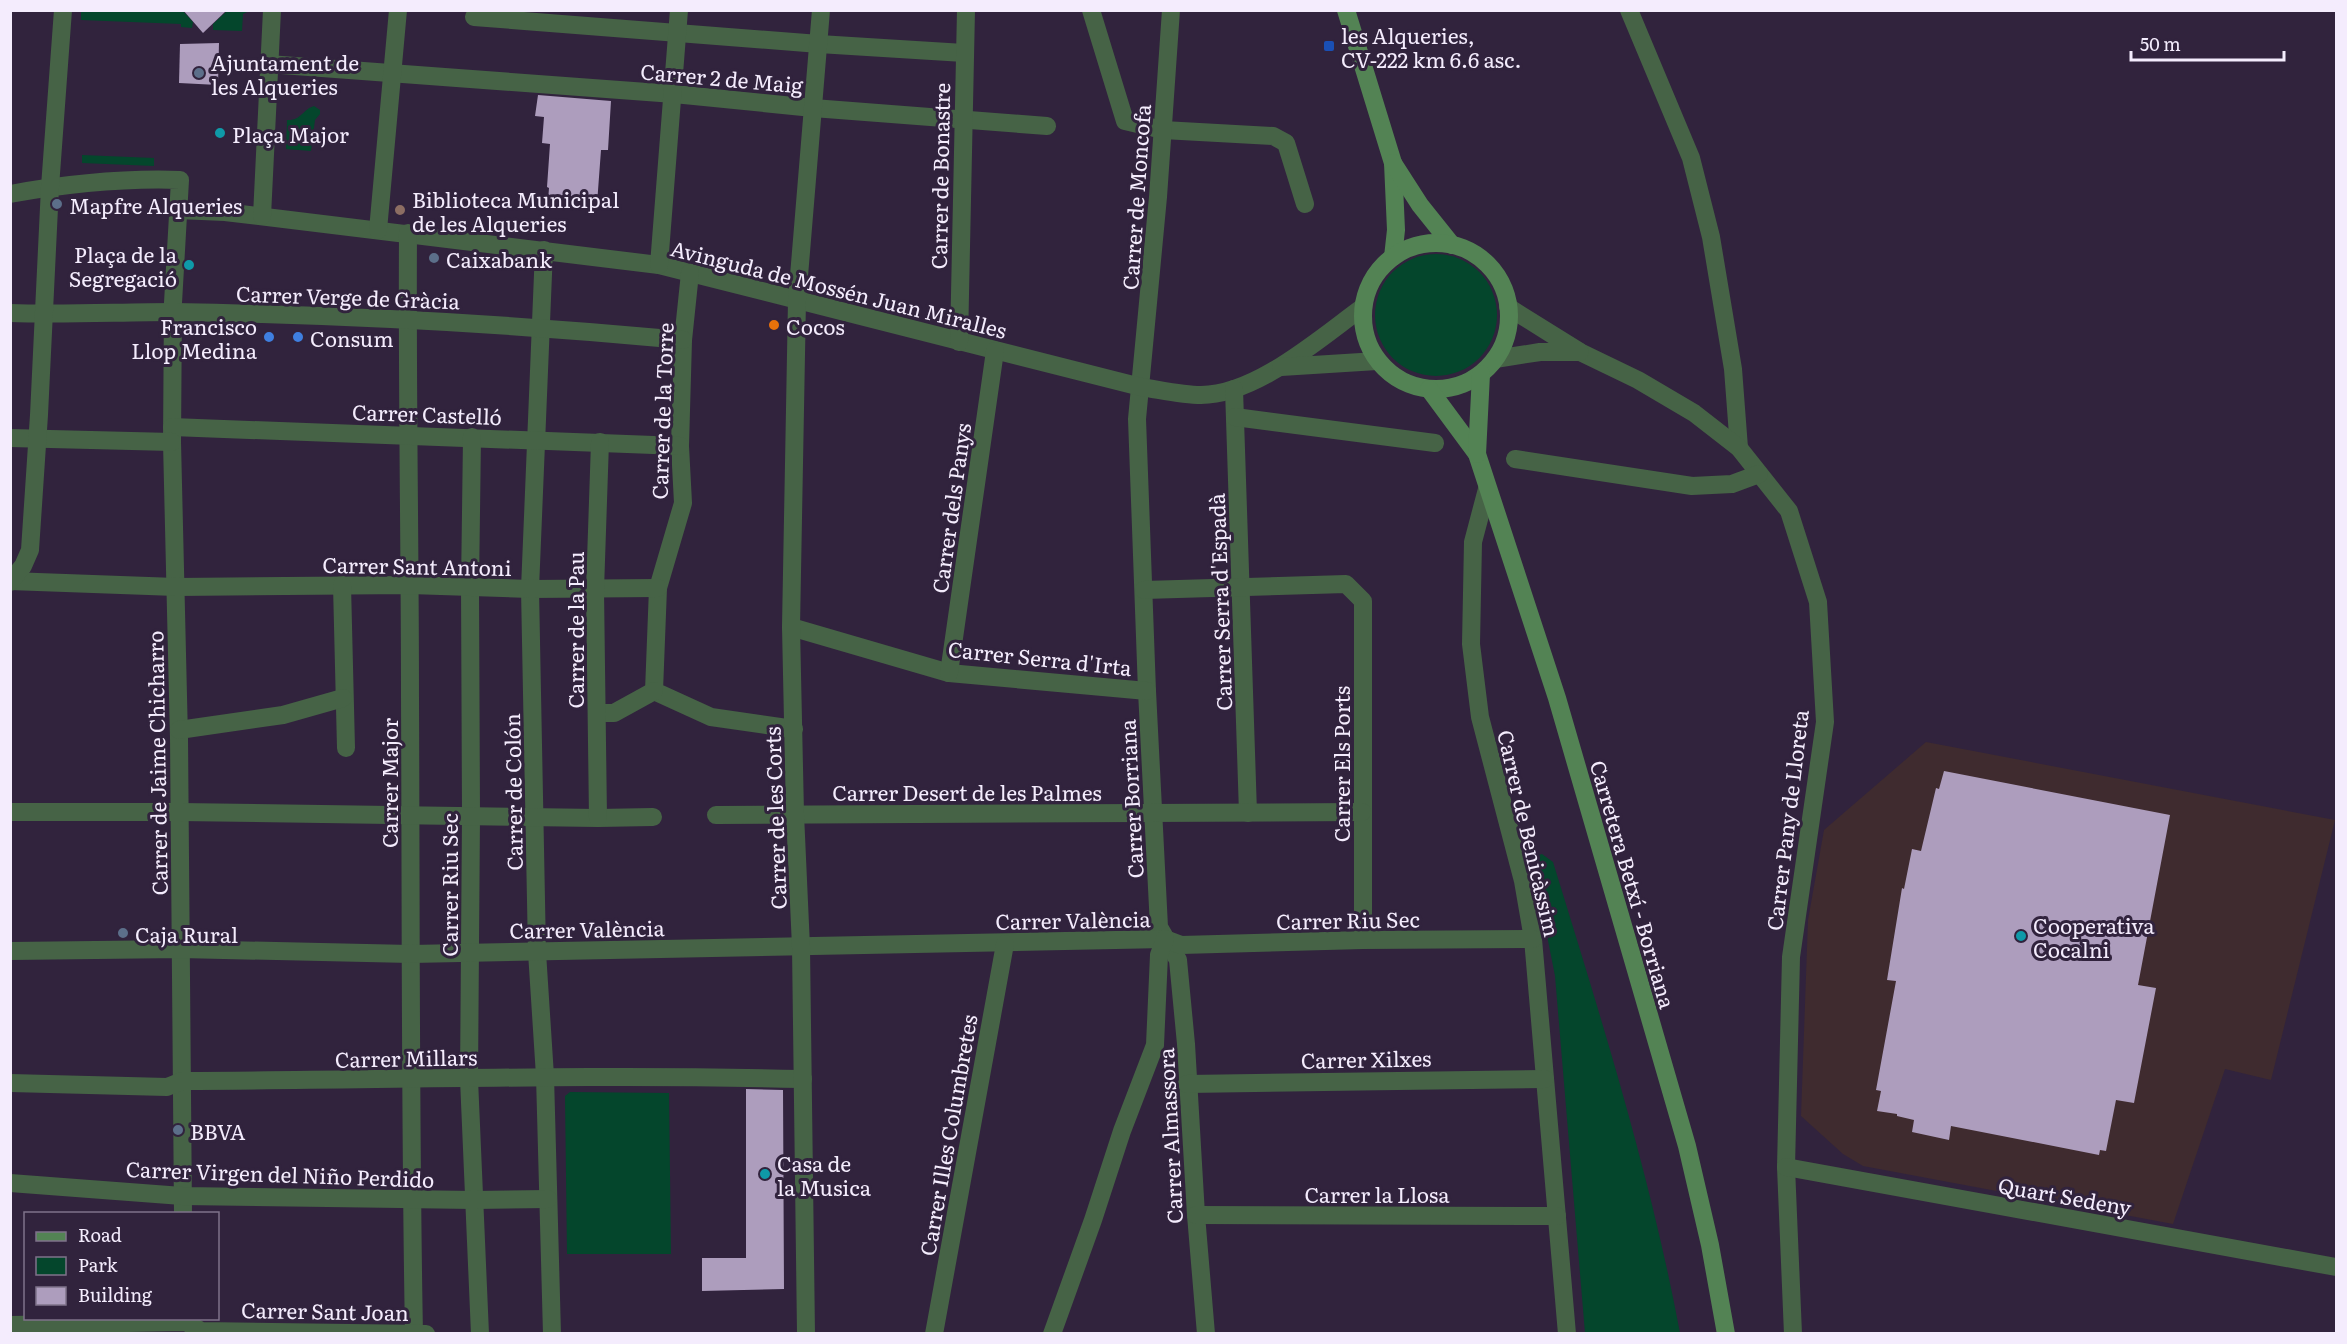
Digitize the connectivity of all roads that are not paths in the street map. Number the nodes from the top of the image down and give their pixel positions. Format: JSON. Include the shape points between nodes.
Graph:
{"nodes":[{"id":1,"x":63,"y":10,"type":"edge"},
{"id":2,"x":272,"y":10,"type":"edge"},
{"id":3,"x":398,"y":10,"type":"edge"},
{"id":4,"x":679,"y":10,"type":"edge"},
{"id":5,"x":821,"y":10,"type":"edge"},
{"id":6,"x":966,"y":10,"type":"edge"},
{"id":7,"x":1091,"y":10,"type":"edge"},
{"id":8,"x":1171,"y":10,"type":"edge"},
{"id":9,"x":1346,"y":10,"type":"edge"},
{"id":10,"x":1629,"y":10,"type":"edge"},
{"id":11,"x":474,"y":17,"type":"dead end"},
{"id":12,"x":678,"y":32,"type":"junction"},
{"id":13,"x":819,"y":44,"type":"junction"},
{"id":14,"x":964,"y":53,"type":"junction"},
{"id":15,"x":269,"y":56,"type":"junction"},
{"id":16,"x":393,"y":74,"type":"junction"},
{"id":17,"x":674,"y":94,"type":"junction"},
{"id":18,"x":813,"y":108,"type":"junction"},
{"id":19,"x":963,"y":120,"type":"junction"},
{"id":20,"x":1047,"y":126,"type":"dead end"},
{"id":21,"x":1163,"y":130,"type":"junction"},
{"id":22,"x":1393,"y":163,"type":"junction"},
{"id":23,"x":50,"y":187,"type":"junction"},
{"id":24,"x":10,"y":194,"type":"edge"},
{"id":25,"x":1305,"y":204,"type":"dead end"},
{"id":26,"x":178,"y":210,"type":"junction"},
{"id":27,"x":262,"y":216,"type":"junction"},
{"id":28,"x":378,"y":230,"type":"junction"},
{"id":29,"x":408,"y":232,"type":"junction"},
{"id":30,"x":1452,"y":244,"type":"junction"},
{"id":31,"x":544,"y":250,"type":"junction"},
{"id":32,"x":1393,"y":256,"type":"junction"},
{"id":33,"x":659,"y":265,"type":"junction"},
{"id":34,"x":690,"y":273,"type":"junction"},
{"id":35,"x":797,"y":300,"type":"junction"},
{"id":36,"x":1509,"y":307,"type":"junction"},
{"id":37,"x":1363,"y":308,"type":"junction"},
{"id":38,"x":174,"y":312,"type":"junction"},
{"id":39,"x":10,"y":313,"type":"edge"},
{"id":40,"x":44,"y":315,"type":"junction"},
{"id":41,"x":407,"y":321,"type":"junction"},
{"id":42,"x":540,"y":327,"type":"junction"},
{"id":43,"x":684,"y":340,"type":"junction"},
{"id":44,"x":959,"y":342,"type":"junction"},
{"id":45,"x":995,"y":351,"type":"junction"},
{"id":46,"x":1580,"y":352,"type":"junction"},
{"id":47,"x":1495,"y":359,"type":"junction"},
{"id":48,"x":1377,"y":360,"type":"junction"},
{"id":49,"x":1281,"y":367,"type":"junction"},
{"id":50,"x":1481,"y":374,"type":"junction"},
{"id":51,"x":1141,"y":387,"type":"junction"},
{"id":52,"x":1234,"y":389,"type":"junction"},
{"id":53,"x":1429,"y":390,"type":"junction"},
{"id":54,"x":1235,"y":417,"type":"junction"},
{"id":55,"x":172,"y":434,"type":"junction"},
{"id":56,"x":407,"y":435,"type":"junction"},
{"id":57,"x":472,"y":437,"type":"junction"},
{"id":58,"x":10,"y":438,"type":"edge"},
{"id":59,"x":38,"y":439,"type":"junction"},
{"id":60,"x":537,"y":441,"type":"junction"},
{"id":61,"x":600,"y":442,"type":"junction"},
{"id":62,"x":1435,"y":443,"type":"dead end"},
{"id":63,"x":680,"y":446,"type":"junction"},
{"id":64,"x":1739,"y":448,"type":"junction"},
{"id":65,"x":1477,"y":454,"type":"junction"},
{"id":66,"x":1515,"y":459,"type":"dead end"},
{"id":67,"x":1759,"y":474,"type":"junction"},
{"id":68,"x":1487,"y":489,"type":"junction"},
{"id":69,"x":11,"y":582,"type":"edge"},
{"id":70,"x":342,"y":585,"type":"junction"},
{"id":71,"x":410,"y":585,"type":"junction"},
{"id":72,"x":176,"y":587,"type":"junction"},
{"id":73,"x":470,"y":587,"type":"junction"},
{"id":74,"x":658,"y":588,"type":"junction"},
{"id":75,"x":1242,"y":588,"type":"junction"},
{"id":76,"x":530,"y":589,"type":"junction"},
{"id":77,"x":595,"y":590,"type":"junction"},
{"id":78,"x":1143,"y":590,"type":"junction"},
{"id":79,"x":791,"y":627,"type":"junction"},
{"id":80,"x":949,"y":672,"type":"junction"},
{"id":81,"x":654,"y":691,"type":"junction"},
{"id":82,"x":1147,"y":691,"type":"junction"},
{"id":83,"x":343,"y":698,"type":"junction"},
{"id":84,"x":597,"y":713,"type":"junction"},
{"id":85,"x":794,"y":729,"type":"junction"},
{"id":86,"x":179,"y":730,"type":"junction"},
{"id":87,"x":346,"y":748,"type":"dead end"},
{"id":88,"x":10,"y":812,"type":"edge"},
{"id":89,"x":179,"y":812,"type":"junction"},
{"id":90,"x":1362,"y":812,"type":"junction"},
{"id":91,"x":1248,"y":813,"type":"junction"},
{"id":92,"x":795,"y":814,"type":"junction"},
{"id":93,"x":1153,"y":814,"type":"junction"},
{"id":94,"x":716,"y":815,"type":"dead end"},
{"id":95,"x":410,"y":816,"type":"junction"},
{"id":96,"x":471,"y":816,"type":"junction"},
{"id":97,"x":536,"y":817,"type":"junction"},
{"id":98,"x":652,"y":817,"type":"dead end"},
{"id":99,"x":598,"y":818,"type":"junction"},
{"id":100,"x":1165,"y":939,"type":"junction"},
{"id":101,"x":1533,"y":939,"type":"junction"},
{"id":102,"x":1363,"y":940,"type":"junction"},
{"id":103,"x":1005,"y":944,"type":"junction"},
{"id":104,"x":801,"y":947,"type":"junction"},
{"id":105,"x":181,"y":949,"type":"junction"},
{"id":106,"x":10,"y":951,"type":"edge"},
{"id":107,"x":470,"y":952,"type":"junction"},
{"id":108,"x":537,"y":952,"type":"junction"},
{"id":109,"x":411,"y":954,"type":"junction"},
{"id":110,"x":1186,"y":1044,"type":"junction"},
{"id":111,"x":1155,"y":1045,"type":"junction"},
{"id":112,"x":545,"y":1076,"type":"junction"},
{"id":113,"x":469,"y":1079,"type":"junction"},
{"id":114,"x":803,"y":1079,"type":"junction"},
{"id":115,"x":1545,"y":1079,"type":"junction"},
{"id":116,"x":412,"y":1080,"type":"junction"},
{"id":117,"x":182,"y":1081,"type":"junction"},
{"id":118,"x":10,"y":1083,"type":"edge"},
{"id":119,"x":1187,"y":1084,"type":"junction"},
{"id":120,"x":1786,"y":1167,"type":"junction"},
{"id":121,"x":10,"y":1183,"type":"edge"},
{"id":122,"x":548,"y":1198,"type":"junction"},
{"id":123,"x":411,"y":1200,"type":"junction"},
{"id":124,"x":474,"y":1200,"type":"junction"},
{"id":125,"x":182,"y":1205,"type":"edge"},
{"id":126,"x":1196,"y":1215,"type":"junction"},
{"id":127,"x":1557,"y":1216,"type":"junction"},
{"id":128,"x":2337,"y":1267,"type":"edge"},
{"id":129,"x":186,"y":1324,"type":"edge"},
{"id":130,"x":10,"y":1325,"type":"edge"},
{"id":131,"x":414,"y":1333,"type":"edge"},
{"id":132,"x":426,"y":1334,"type":"edge"},
{"id":133,"x":480,"y":1334,"type":"edge"},
{"id":134,"x":552,"y":1334,"type":"edge"},
{"id":135,"x":806,"y":1334,"type":"edge"},
{"id":136,"x":934,"y":1334,"type":"edge"},
{"id":137,"x":1052,"y":1334,"type":"edge"},
{"id":138,"x":1206,"y":1334,"type":"edge"},
{"id":139,"x":1567,"y":1334,"type":"edge"},
{"id":140,"x":1726,"y":1334,"type":"edge"},
{"id":141,"x":1793,"y":1334,"type":"edge"}],
"edges":[{"from":1,"to":23,"type":"street"},
{"from":2,"to":15,"type":"street"},
{"from":3,"to":16,"type":"street"},
{"from":4,"to":12,"type":"street"},
{"from":5,"to":13,"type":"street","name":"Carrer de les Corts"},
{"from":6,"to":14,"type":"street","name":"Carrer de Bonastre"},
{"from":7,"to":21,"type":"street","via":[[1125,120]]},
{"from":8,"to":21,"type":"street","name":"Carrer de Moncofa"},
{"from":9,"to":22,"type":"main road"},
{"from":10,"to":64,"type":"street","via":[[1690,158],[1711,237],[1733,369]]},
{"from":11,"to":12,"type":"street"},
{"from":12,"to":13,"type":"street"},
{"from":12,"to":17,"type":"street"},
{"from":13,"to":14,"type":"street"},
{"from":13,"to":18,"type":"street","name":"Carrer de les Corts"},
{"from":14,"to":19,"type":"street","name":"Carrer de Bonastre"},
{"from":15,"to":16,"type":"street"},
{"from":15,"to":27,"type":"street"},
{"from":16,"to":17,"type":"street","name":"Carrer 2 de Maig"},
{"from":16,"to":28,"type":"street"},
{"from":17,"to":18,"type":"street","name":"Carrer 2 de Maig"},
{"from":17,"to":33,"type":"street"},
{"from":18,"to":19,"type":"street","name":"Carrer 2 de Maig"},
{"from":18,"to":35,"type":"street","name":"Carrer de les Corts"},
{"from":19,"to":20,"type":"street","name":"Carrer 2 de Maig"},
{"from":19,"to":44,"type":"street","name":"Carrer de Bonastre"},
{"from":21,"to":25,"type":"street","via":[[1274,136],[1286,142]]},
{"from":21,"to":51,"type":"street","name":"Carrer de Moncofa"},
{"from":22,"to":30,"type":"main road"},
{"from":22,"to":32,"type":"main road"},
{"from":23,"to":24,"type":"street"},
{"from":23,"to":26,"type":"street","via":[[180,180]]},
{"from":23,"to":40,"type":"street"},
{"from":26,"to":27,"type":"street"},
{"from":26,"to":38,"type":"street"},
{"from":27,"to":28,"type":"street"},
{"from":28,"to":29,"type":"street","name":"Avinguda de Mossén Juan Miralles"},
{"from":29,"to":31,"type":"street","name":"Avinguda de Mossén Juan Miralles"},
{"from":29,"to":41,"type":"street","name":"Carrer Major"},
{"from":30,"to":32,"type":"main road","via":[[1411,247]]},
{"from":30,"to":36,"type":"main road","via":[[1490,267],[1502,285]]},
{"from":31,"to":33,"type":"street","name":"Avinguda de Mossén Juan Miralles"},
{"from":31,"to":42,"type":"street","name":"Carrer de Colón"},
{"from":32,"to":37,"type":"main road","via":[[1368,288]]},
{"from":33,"to":34,"type":"street","name":"Avinguda de Mossén Juan Miralles"},
{"from":34,"to":35,"type":"street","name":"Avinguda de Mossén Juan Miralles"},
{"from":34,"to":43,"type":"street","name":"Carrer de la Torre"},
{"from":35,"to":44,"type":"street","name":"Avinguda de Mossén Juan Miralles"},
{"from":35,"to":79,"type":"street","name":"Carrer de les Corts"},
{"from":36,"to":46,"type":"street","name":"Carrer Pany de Lloreta"},
{"from":36,"to":47,"type":"main road","via":[[1504,343]]},
{"from":37,"to":48,"type":"main road","via":[[1363,326]]},
{"from":37,"to":49,"type":"street","name":"Avinguda de Mossén Juan Miralles"},
{"from":38,"to":40,"type":"street","name":"Carrer Verge de Gràcia"},
{"from":38,"to":41,"type":"street","name":"Carrer Verge de Gràcia"},
{"from":38,"to":55,"type":"street","name":"Carrer de Jaime Chicharro"},
{"from":39,"to":40,"type":"street","name":"Carrer Verge de Gràcia"},
{"from":40,"to":59,"type":"street"},
{"from":41,"to":42,"type":"street","name":"Carrer Verge de Gràcia"},
{"from":41,"to":56,"type":"street","name":"Carrer Major"},
{"from":42,"to":43,"type":"street","name":"Carrer Verge de Gràcia"},
{"from":42,"to":60,"type":"street","name":"Carrer de Colón"},
{"from":43,"to":63,"type":"street","name":"Carrer de la Torre"},
{"from":44,"to":45,"type":"street","name":"Avinguda de Mossén Juan Miralles"},
{"from":45,"to":51,"type":"street","name":"Avinguda de Mossén Juan Miralles"},
{"from":45,"to":80,"type":"street","name":"Carrer dels Panys"},
{"from":46,"to":47,"type":"street","name":"Carrer Pany de Lloreta","via":[[1540,352]]},
{"from":46,"to":64,"type":"street","name":"Carrer Pany de Lloreta","via":[[1685,408]]},
{"from":47,"to":50,"type":"main road"},
{"from":48,"to":49,"type":"street","name":"Avinguda de Mossén Juan Miralles"},
{"from":48,"to":53,"type":"main road","via":[[1391,375]]},
{"from":49,"to":52,"type":"street","name":"Avinguda de Mossén Juan Miralles"},
{"from":50,"to":53,"type":"main road","via":[[1466,384]]},
{"from":50,"to":65,"type":"main road","name":"Carretera Betxí - Borriana"},
{"from":51,"to":52,"type":"street","name":"Avinguda de Mossén Juan Miralles","via":[[1202,395]]},
{"from":51,"to":78,"type":"street","name":"Carrer Borriana","via":[[1137,419]]},
{"from":52,"to":54,"type":"street","name":"Carrer Serra d'Espadà"},
{"from":53,"to":65,"type":"main road","name":"Carretera Betxí - Borriana"},
{"from":54,"to":62,"type":"street"},
{"from":54,"to":75,"type":"street","name":"Carrer Serra d'Espadà"},
{"from":55,"to":56,"type":"street","name":"Carrer Castelló"},
{"from":55,"to":59,"type":"street","name":"Carrer Castelló"},
{"from":55,"to":72,"type":"street","name":"Carrer de Jaime Chicharro"},
{"from":56,"to":57,"type":"street","name":"Carrer Castelló"},
{"from":56,"to":71,"type":"street","name":"Carrer Major"},
{"from":57,"to":60,"type":"street","name":"Carrer Castelló"},
{"from":57,"to":73,"type":"street","name":"Carrer Riu Sec"},
{"from":58,"to":59,"type":"street","name":"Carrer Castelló"},
{"from":59,"to":69,"type":"street","via":[[30,550]]},
{"from":60,"to":61,"type":"street","name":"Carrer Castelló"},
{"from":60,"to":76,"type":"street","name":"Carrer de Colón"},
{"from":61,"to":63,"type":"street","name":"Carrer Castelló"},
{"from":61,"to":77,"type":"street","name":"Carrer de la Pau"},
{"from":63,"to":74,"type":"street","name":"Carrer de la Torre","via":[[683,503]]},
{"from":64,"to":67,"type":"street","name":"Carrer Pany de Lloreta"},
{"from":65,"to":68,"type":"main road","name":"Carretera Betxí - Borriana"},
{"from":66,"to":67,"type":"street","via":[[1692,486],[1732,484]]},
{"from":67,"to":120,"type":"street","name":"Carrer Pany de Lloreta","via":[[1789,511],[1818,602],[1825,722],[1791,957]]},
{"from":68,"to":101,"type":"street","name":"Carrer de Benicàssim","via":[[1473,542],[1471,644],[1480,717],[1523,881]]},
{"from":68,"to":140,"type":"main road","name":"Carretera Betxí - Borriana","via":[[1557,698],[1686,1146]]},
{"from":69,"to":72,"type":"street","name":"Carrer Sant Antoni"},
{"from":70,"to":71,"type":"street","name":"Carrer Sant Antoni"},
{"from":70,"to":72,"type":"street","name":"Carrer Sant Antoni"},
{"from":70,"to":83,"type":"street"},
{"from":71,"to":73,"type":"street","name":"Carrer Sant Antoni"},
{"from":71,"to":95,"type":"street","name":"Carrer Major"},
{"from":72,"to":86,"type":"street","name":"Carrer de Jaime Chicharro"},
{"from":73,"to":76,"type":"street","name":"Carrer Sant Antoni"},
{"from":73,"to":96,"type":"street","name":"Carrer Riu Sec"},
{"from":74,"to":77,"type":"street","name":"Carrer Sant Antoni"},
{"from":74,"to":81,"type":"street","name":"Carrer de la Torre"},
{"from":75,"to":78,"type":"street"},
{"from":75,"to":90,"type":"street","name":"Carrer Els Ports","via":[[1346,584],[1363,601]]},
{"from":75,"to":91,"type":"street","name":"Carrer Serra d'Espadà"},
{"from":76,"to":77,"type":"street","name":"Carrer Sant Antoni"},
{"from":76,"to":97,"type":"street","name":"Carrer de Colón"},
{"from":77,"to":84,"type":"street","name":"Carrer de la Pau"},
{"from":78,"to":82,"type":"street","name":"Carrer Borriana"},
{"from":79,"to":80,"type":"street","name":"Carrer Serra d'Irta"},
{"from":79,"to":85,"type":"street","name":"Carrer de les Corts"},
{"from":80,"to":82,"type":"street","name":"Carrer Serra d'Irta"},
{"from":81,"to":84,"type":"street","via":[[614,713]]},
{"from":81,"to":85,"type":"street","via":[[711,717]]},
{"from":82,"to":93,"type":"street","name":"Carrer Borriana"},
{"from":83,"to":86,"type":"street","via":[[283,715]]},
{"from":83,"to":87,"type":"street"},
{"from":84,"to":99,"type":"street","name":"Carrer de la Pau"},
{"from":85,"to":92,"type":"street","name":"Carrer de les Corts"},
{"from":86,"to":89,"type":"street","name":"Carrer de Jaime Chicharro"},
{"from":88,"to":89,"type":"street"},
{"from":89,"to":95,"type":"street"},
{"from":89,"to":105,"type":"street","name":"Carrer de Jaime Chicharro"},
{"from":90,"to":91,"type":"street","name":"Carrer Desert de les Palmes"},
{"from":90,"to":102,"type":"street","name":"Carrer Els Ports"},
{"from":91,"to":93,"type":"street","name":"Carrer Desert de les Palmes"},
{"from":92,"to":93,"type":"street","name":"Carrer Desert de les Palmes"},
{"from":92,"to":94,"type":"street","name":"Carrer Desert de les Palmes"},
{"from":92,"to":104,"type":"street","name":"Carrer de les Corts"},
{"from":93,"to":100,"type":"street","name":"Carrer Borriana","via":[[1159,927]]},
{"from":95,"to":96,"type":"street"},
{"from":95,"to":109,"type":"street","name":"Carrer Major"},
{"from":96,"to":97,"type":"street"},
{"from":96,"to":107,"type":"street","name":"Carrer Riu Sec"},
{"from":97,"to":99,"type":"street"},
{"from":97,"to":108,"type":"street","name":"Carrer de Colón"},
{"from":98,"to":99,"type":"street"},
{"from":100,"to":102,"type":"street","name":"Carrer Riu Sec","via":[[1181,945]]},
{"from":100,"to":103,"type":"street","name":"Carrer València"},
{"from":100,"to":110,"type":"street","name":"Carrer Almassora","via":[[1178,960]]},
{"from":100,"to":111,"type":"street","name":"Carrer Borriana","via":[[1159,955]]},
{"from":101,"to":102,"type":"street","name":"Carrer Riu Sec"},
{"from":101,"to":115,"type":"street","name":"Carrer de Benicàssim"},
{"from":103,"to":104,"type":"street","name":"Carrer València"},
{"from":103,"to":136,"type":"street","name":"Carrer Illes Columbretes"},
{"from":104,"to":108,"type":"street","name":"Carrer València"},
{"from":104,"to":114,"type":"street","name":"Carrer de les Corts"},
{"from":105,"to":106,"type":"street","name":"Carrer València"},
{"from":105,"to":109,"type":"street","name":"Carrer València"},
{"from":105,"to":117,"type":"street","name":"Carrer de Jaime Chicharro"},
{"from":107,"to":108,"type":"street","name":"Carrer València"},
{"from":107,"to":109,"type":"street","name":"Carrer València"},
{"from":107,"to":113,"type":"street","name":"Carrer Riu Sec"},
{"from":108,"to":112,"type":"street","name":"Carrer de Colón"},
{"from":109,"to":116,"type":"street","name":"Carrer Major"},
{"from":110,"to":111,"type":"street","via":[[1171,1041]]},
{"from":110,"to":119,"type":"street","name":"Carrer Almassora"},
{"from":111,"to":137,"type":"street","name":"Carrer Borriana"},
{"from":112,"to":113,"type":"street","name":"Carrer Millars"},
{"from":112,"to":114,"type":"street","name":"Carrer Millars"},
{"from":112,"to":122,"type":"street","name":"Carrer de Colón"},
{"from":113,"to":116,"type":"street","name":"Carrer Millars"},
{"from":113,"to":124,"type":"street","name":"Carrer Riu Sec"},
{"from":114,"to":135,"type":"street","name":"Carrer de les Corts"},
{"from":115,"to":119,"type":"street","name":"Carrer Xilxes"},
{"from":115,"to":127,"type":"street","name":"Carrer de Benicàssim"},
{"from":116,"to":117,"type":"street","name":"Carrer Millars"},
{"from":116,"to":123,"type":"street","name":"Carrer Major"},
{"from":117,"to":118,"type":"street","name":"Carrer Millars","via":[[167,1087]]},
{"from":117,"to":125,"type":"street","name":"Carrer de Jaime Chicharro"},
{"from":119,"to":126,"type":"street","name":"Carrer Almassora"},
{"from":120,"to":128,"type":"street","name":"Quart Sedeny"},
{"from":120,"to":141,"type":"street","name":"Carrer Pany de Lloreta"},
{"from":121,"to":125,"type":"street","name":"Carrer Virgen del Niño Perdido"},
{"from":122,"to":124,"type":"street","name":"Carrer Virgen del Niño Perdido"},
{"from":122,"to":134,"type":"street","name":"Carrer de Colón"},
{"from":123,"to":124,"type":"street","name":"Carrer Virgen del Niño Perdido"},
{"from":123,"to":125,"type":"street","name":"Carrer Virgen del Niño Perdido"},
{"from":123,"to":131,"type":"street","name":"Carrer Major"},
{"from":124,"to":133,"type":"street","name":"Carrer Riu Sec"},
{"from":126,"to":127,"type":"street","name":"Carrer la Llosa"},
{"from":126,"to":138,"type":"street","name":"Carrer Almassora"},
{"from":127,"to":139,"type":"street","name":"Carrer de Benicàssim"},
{"from":129,"to":130,"type":"street","name":"Carrer Sant Joan"},
{"from":129,"to":131,"type":"street","name":"Carrer Sant Joan","via":[[201,1331]]},
{"from":131,"to":132,"type":"street","name":"Carrer Sant Joan"}]}
